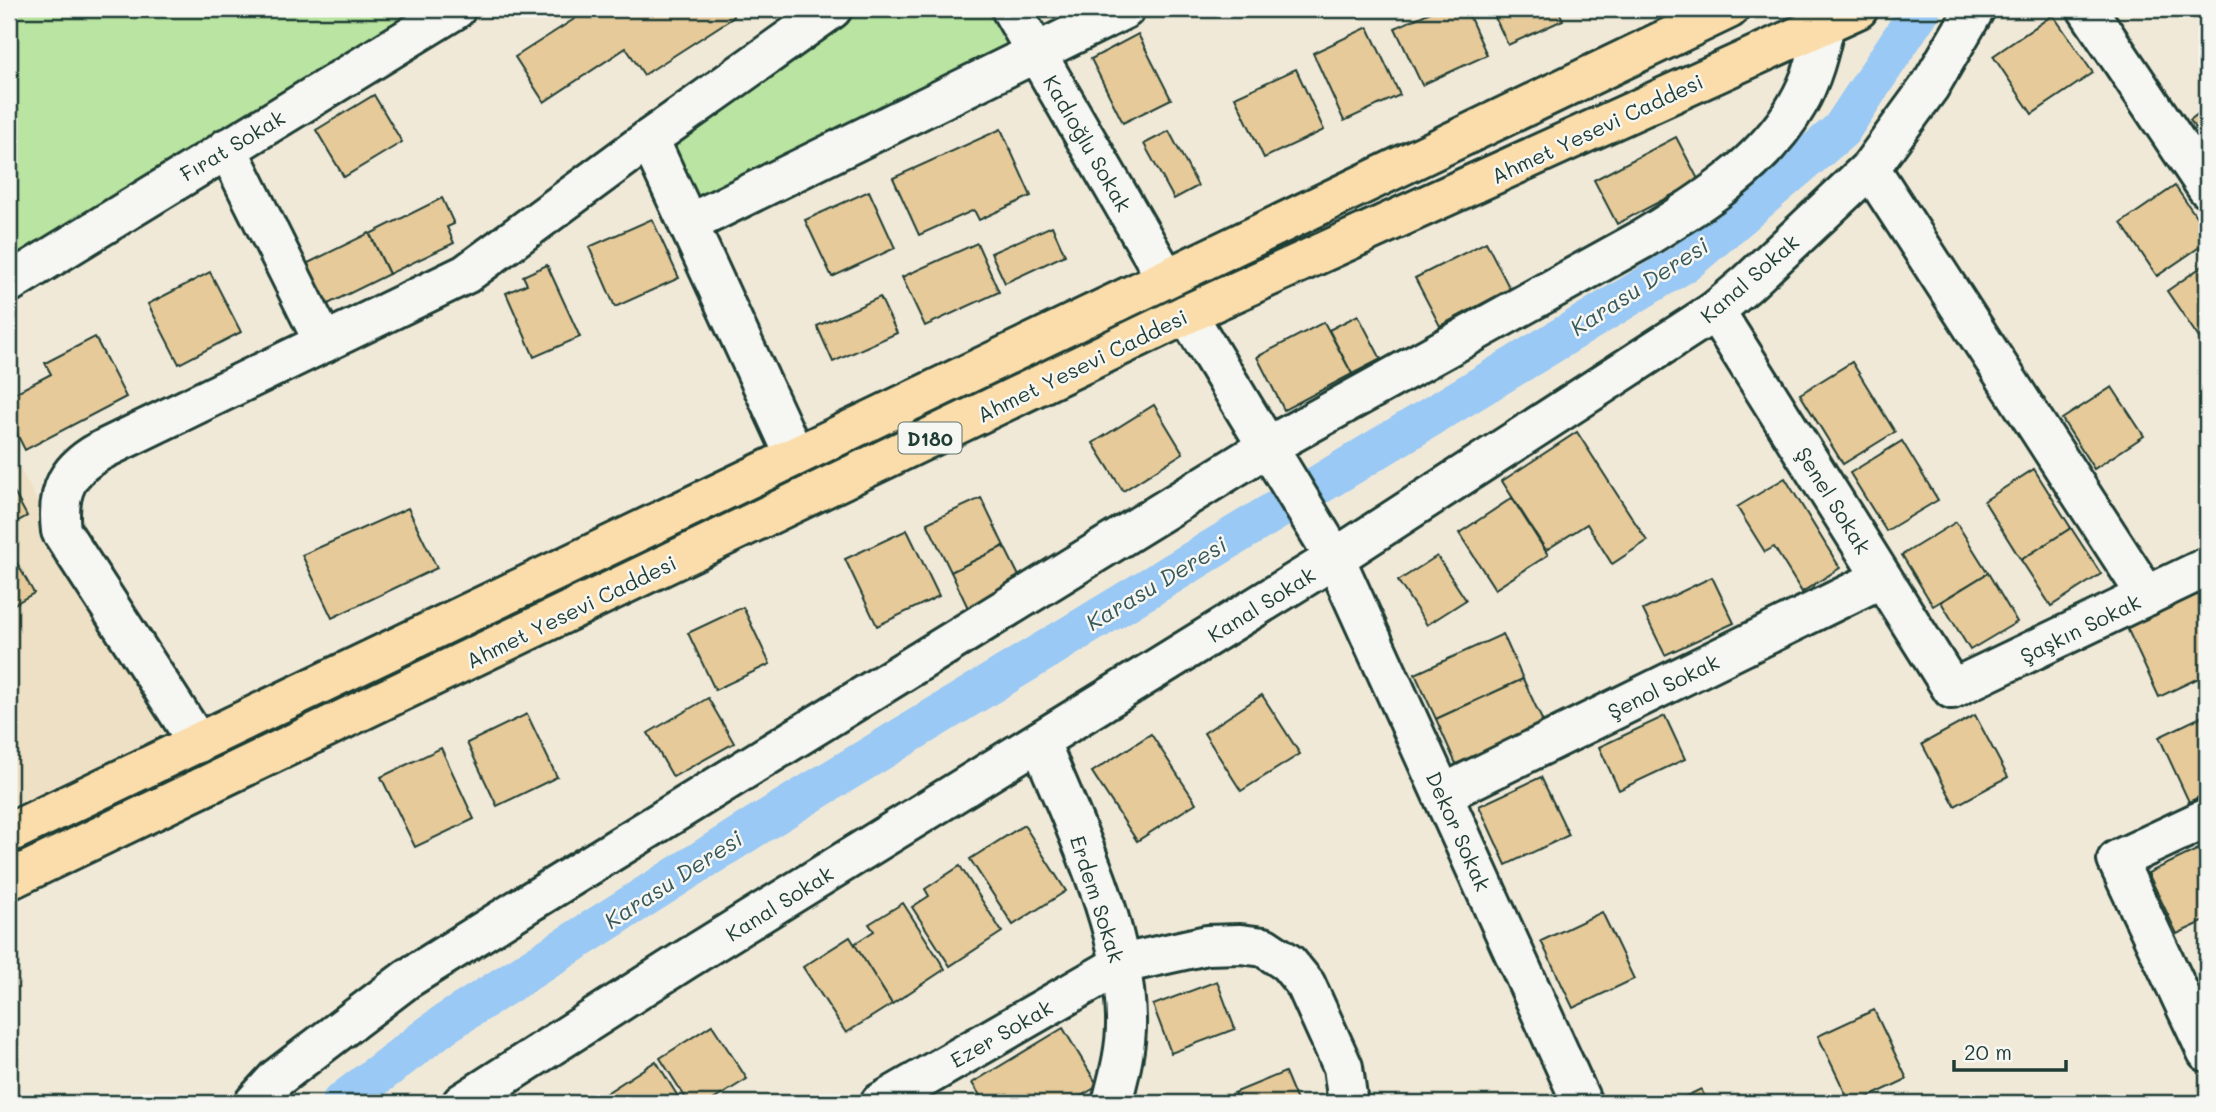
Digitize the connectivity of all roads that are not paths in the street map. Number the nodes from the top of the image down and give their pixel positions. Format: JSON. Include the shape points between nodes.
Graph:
{"nodes":[{"id":1,"x":456,"y":9,"type":"edge"},
{"id":2,"x":832,"y":9,"type":"edge"},
{"id":3,"x":1011,"y":9,"type":"edge"},
{"id":4,"x":1125,"y":9,"type":"edge"},
{"id":5,"x":1729,"y":9,"type":"edge"},
{"id":6,"x":1975,"y":9,"type":"edge"},
{"id":7,"x":2087,"y":9,"type":"edge"},
{"id":8,"x":1841,"y":16,"type":"edge"},
{"id":9,"x":1035,"y":52,"type":"junction"},
{"id":10,"x":649,"y":139,"type":"junction"},
{"id":11,"x":227,"y":148,"type":"junction"},
{"id":12,"x":1870,"y":168,"type":"junction"},
{"id":13,"x":2207,"y":188,"type":"edge"},
{"id":14,"x":688,"y":224,"type":"junction"},
{"id":15,"x":1166,"y":278,"type":"junction"},
{"id":16,"x":9,"y":284,"type":"edge"},
{"id":17,"x":1715,"y":312,"type":"junction"},
{"id":18,"x":1187,"y":314,"type":"junction"},
{"id":19,"x":324,"y":343,"type":"junction"},
{"id":20,"x":1267,"y":447,"type":"junction"},
{"id":21,"x":795,"y":456,"type":"junction"},
{"id":22,"x":1335,"y":558,"type":"junction"},
{"id":23,"x":2207,"y":567,"type":"edge"},
{"id":24,"x":1882,"y":578,"type":"junction"},
{"id":25,"x":2147,"y":596,"type":"junction"},
{"id":26,"x":1952,"y":689,"type":"joint"},
{"id":27,"x":1040,"y":742,"type":"junction"},
{"id":28,"x":198,"y":743,"type":"junction"},
{"id":29,"x":1443,"y":794,"type":"junction"},
{"id":30,"x":2207,"y":818,"type":"edge"},
{"id":31,"x":9,"y":833,"type":"edge"},
{"id":32,"x":9,"y":880,"type":"edge"},
{"id":33,"x":1121,"y":964,"type":"junction"},
{"id":34,"x":2207,"y":1052,"type":"edge"},
{"id":35,"x":254,"y":1103,"type":"edge"},
{"id":36,"x":462,"y":1103,"type":"edge"},
{"id":37,"x":880,"y":1103,"type":"edge"},
{"id":38,"x":1112,"y":1103,"type":"edge"},
{"id":39,"x":1345,"y":1103,"type":"edge"},
{"id":40,"x":1582,"y":1103,"type":"edge"}],
"edges":[{"from":1,"to":11,"type":"street","name":"Fırat Sokak"},
{"from":2,"to":10,"type":"street"},
{"from":3,"to":9,"type":"street","name":"Kadıoğlu Sokak"},
{"from":4,"to":9,"type":"street"},
{"from":5,"to":15,"type":"highway","name":"Ahmet Yesevi Caddesi","number":"D180"},
{"from":6,"to":12,"type":"street","name":"Kanal Sokak","via":[[1930,86]]},
{"from":7,"to":13,"type":"street"},
{"from":8,"to":18,"type":"highway","name":"Ahmet Yesevi Caddesi","number":"D180"},
{"from":8,"to":20,"type":"street","via":[[1818,54],[1797,105],[1763,148],[1718,189],[1641,240]]},
{"from":9,"to":14,"type":"street"},
{"from":9,"to":15,"type":"street","name":"Kadıoğlu Sokak"},
{"from":10,"to":14,"type":"street"},
{"from":10,"to":19,"type":"street","via":[[466,274]]},
{"from":11,"to":16,"type":"street","name":"Fırat Sokak"},
{"from":11,"to":19,"type":"street"},
{"from":12,"to":17,"type":"street","name":"Kanal Sokak"},
{"from":12,"to":25,"type":"street"},
{"from":14,"to":21,"type":"street"},
{"from":15,"to":21,"type":"highway","name":"Ahmet Yesevi Caddesi","number":"D180"},
{"from":17,"to":22,"type":"street","name":"Kanal Sokak"},
{"from":17,"to":24,"type":"street","name":"Şenel Sokak"},
{"from":18,"to":20,"type":"street","name":"Dekor Sokak"},
{"from":18,"to":32,"type":"highway","name":"Ahmet Yesevi Caddesi","number":"D180"},
{"from":19,"to":28,"type":"street","via":[[86,458],[72,472],[60,499],[61,531]]},
{"from":20,"to":22,"type":"street","name":"Dekor Sokak"},
{"from":20,"to":35,"type":"street","via":[[407,979],[277,1078]]},
{"from":21,"to":28,"type":"highway","name":"Ahmet Yesevi Caddesi","number":"D180"},
{"from":22,"to":27,"type":"street","name":"Kanal Sokak"},
{"from":22,"to":29,"type":"street","name":"Dekor Sokak"},
{"from":23,"to":25,"type":"street","name":"Şaşkın Sokak"},
{"from":24,"to":26,"type":"street","name":"Şenel Sokak"},
{"from":24,"to":29,"type":"street","name":"Şenol Sokak"},
{"from":25,"to":26,"type":"street","name":"Şaşkın Sokak"},
{"from":27,"to":33,"type":"street","name":"Erdem Sokak","via":[[1099,889]]},
{"from":27,"to":36,"type":"street","name":"Kanal Sokak"},
{"from":28,"to":31,"type":"highway","name":"Ahmet Yesevi Caddesi","number":"D180"},
{"from":29,"to":40,"type":"street","name":"Dekor Sokak"},
{"from":30,"to":34,"type":"street","via":[[2118,860]]},
{"from":33,"to":37,"type":"street","name":"Ezer Sokak"},
{"from":33,"to":38,"type":"street","name":"Erdem Sokak","via":[[1126,1021]]},
{"from":33,"to":39,"type":"street","name":"Ezer Sokak","via":[[1207,945],[1264,947],[1287,962],[1306,985],[1343,1067]]}]}
